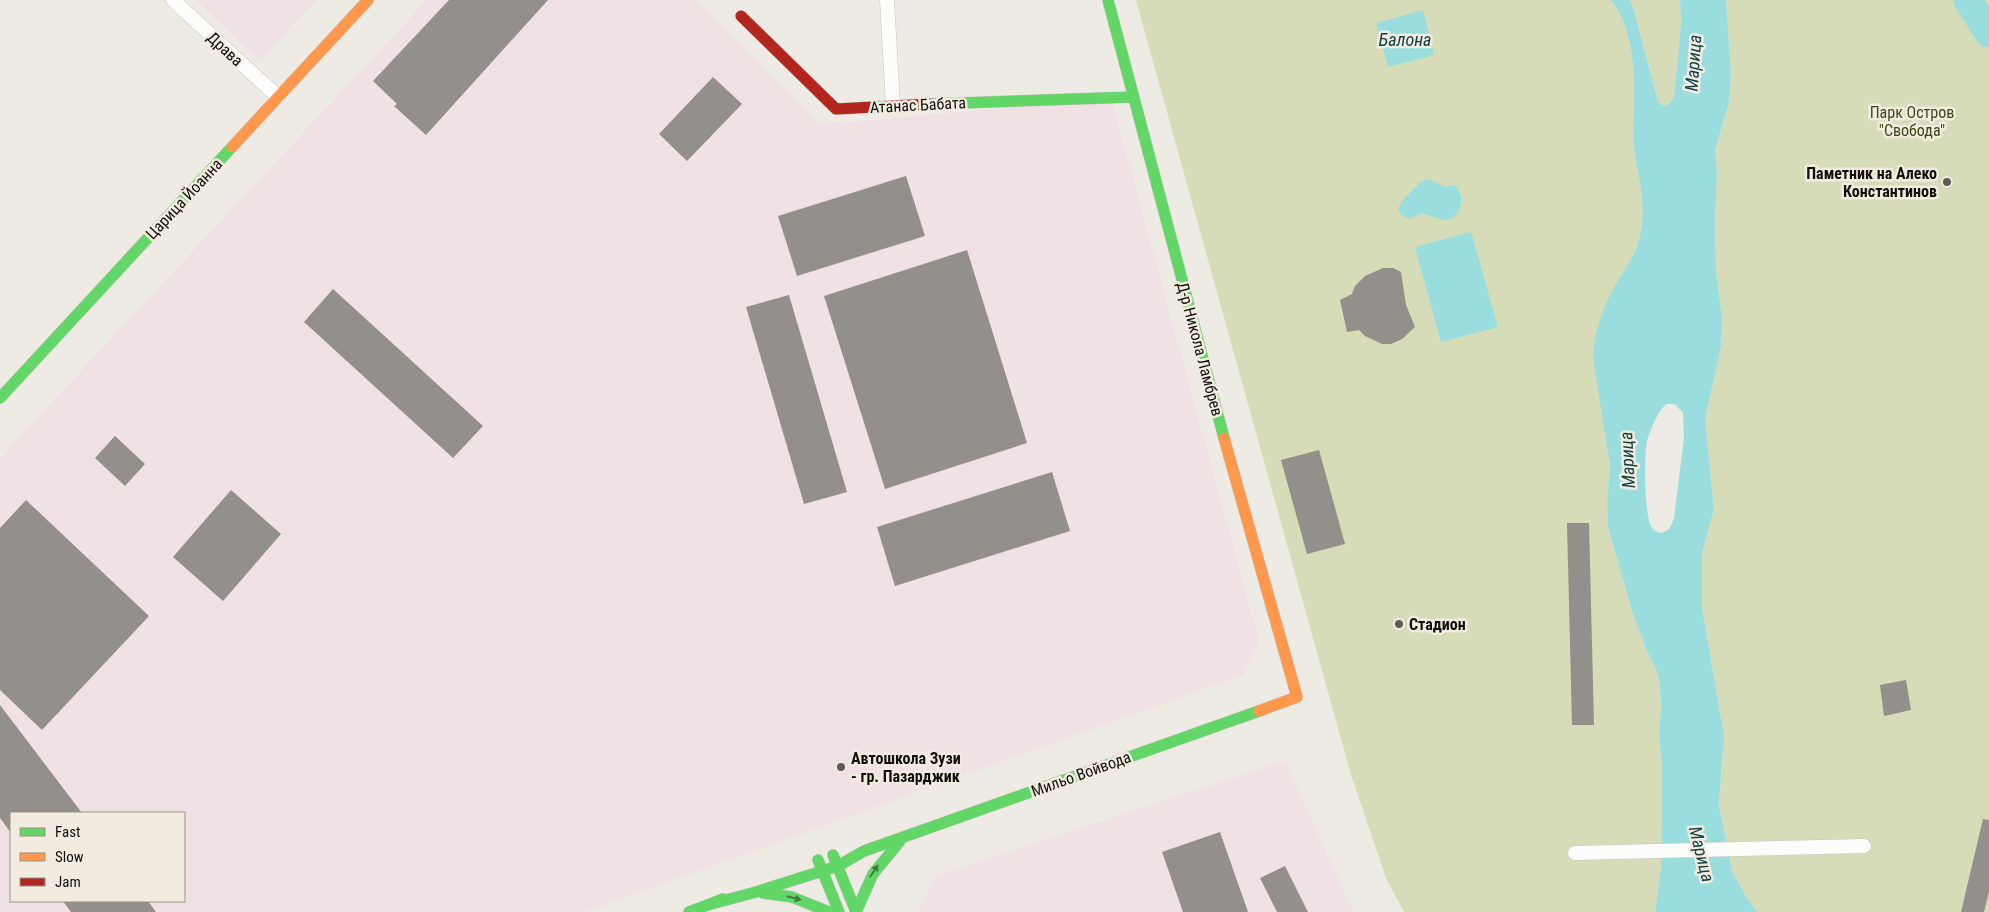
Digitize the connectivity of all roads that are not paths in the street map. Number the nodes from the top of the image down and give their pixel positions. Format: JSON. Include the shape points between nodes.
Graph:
{"nodes":[{"id":1,"x":173,"y":0,"type":"edge"},
{"id":2,"x":368,"y":0,"type":"edge"},
{"id":3,"x":888,"y":0,"type":"edge"},
{"id":4,"x":1108,"y":0,"type":"edge"},
{"id":5,"x":741,"y":16,"type":"dead end"},
{"id":6,"x":278,"y":97,"type":"junction"},
{"id":7,"x":1133,"y":97,"type":"junction"},
{"id":8,"x":893,"y":105,"type":"junction"},
{"id":9,"x":0,"y":398,"type":"edge"},
{"id":10,"x":1297,"y":697,"type":"joint"},
{"id":11,"x":904,"y":838,"type":"junction"},
{"id":12,"x":1864,"y":846,"type":"dead end"},
{"id":13,"x":864,"y":851,"type":"junction"},
{"id":14,"x":1575,"y":853,"type":"dead end"},
{"id":15,"x":833,"y":855,"type":"junction"},
{"id":16,"x":818,"y":860,"type":"junction"},
{"id":17,"x":838,"y":866,"type":"junction"},
{"id":18,"x":822,"y":871,"type":"junction"},
{"id":19,"x":756,"y":892,"type":"junction"},
{"id":20,"x":711,"y":904,"type":"junction"},
{"id":21,"x":689,"y":912,"type":"edge"},
{"id":22,"x":829,"y":912,"type":"edge"},
{"id":23,"x":839,"y":912,"type":"edge"},
{"id":24,"x":856,"y":912,"type":"edge"}],
"edges":[{"from":1,"to":6,"type":"street","name":"Драва"},
{"from":2,"to":6,"type":"street","name":"Царица Йоанна"},
{"from":3,"to":8,"type":"street"},
{"from":4,"to":7,"type":"street","name":"Д-р Никола Ламбрев"},
{"from":5,"to":8,"type":"street","name":"Атанас Бабата","via":[[836,110]]},
{"from":6,"to":9,"type":"street","name":"Царица Йоанна"},
{"from":7,"to":8,"type":"street","name":"Атанас Бабата"},
{"from":7,"to":10,"type":"street","name":"Д-р Никола Ламбрев"},
{"from":10,"to":11,"type":"street","name":"Мильо Войвода"},
{"from":11,"to":13,"type":"street","name":"Мильо Войвода"},
{"from":24,"to":11,"type":"street","one_way":true,"via":[[871,874]]},
{"from":12,"to":14,"type":"street"},
{"from":13,"to":15,"type":"street","name":"Мильо Войвода"},
{"from":13,"to":17,"type":"street","name":"Мильо Войвода"},
{"from":15,"to":16,"type":"street","name":"Мильо Войвода"},
{"from":15,"to":17,"type":"street"},
{"from":16,"to":18,"type":"street"},
{"from":16,"to":20,"type":"street","name":"Мильо Войвода"},
{"from":17,"to":18,"type":"street","name":"Мильо Войвода"},
{"from":17,"to":24,"type":"street"},
{"from":18,"to":19,"type":"street","name":"Мильо Войвода"},
{"from":18,"to":23,"type":"street"},
{"from":19,"to":20,"type":"street","name":"Мильо Войвода"},
{"from":19,"to":22,"type":"street","one_way":true,"via":[[792,897]]},
{"from":20,"to":21,"type":"street","name":"Мильо Войвода"}]}
